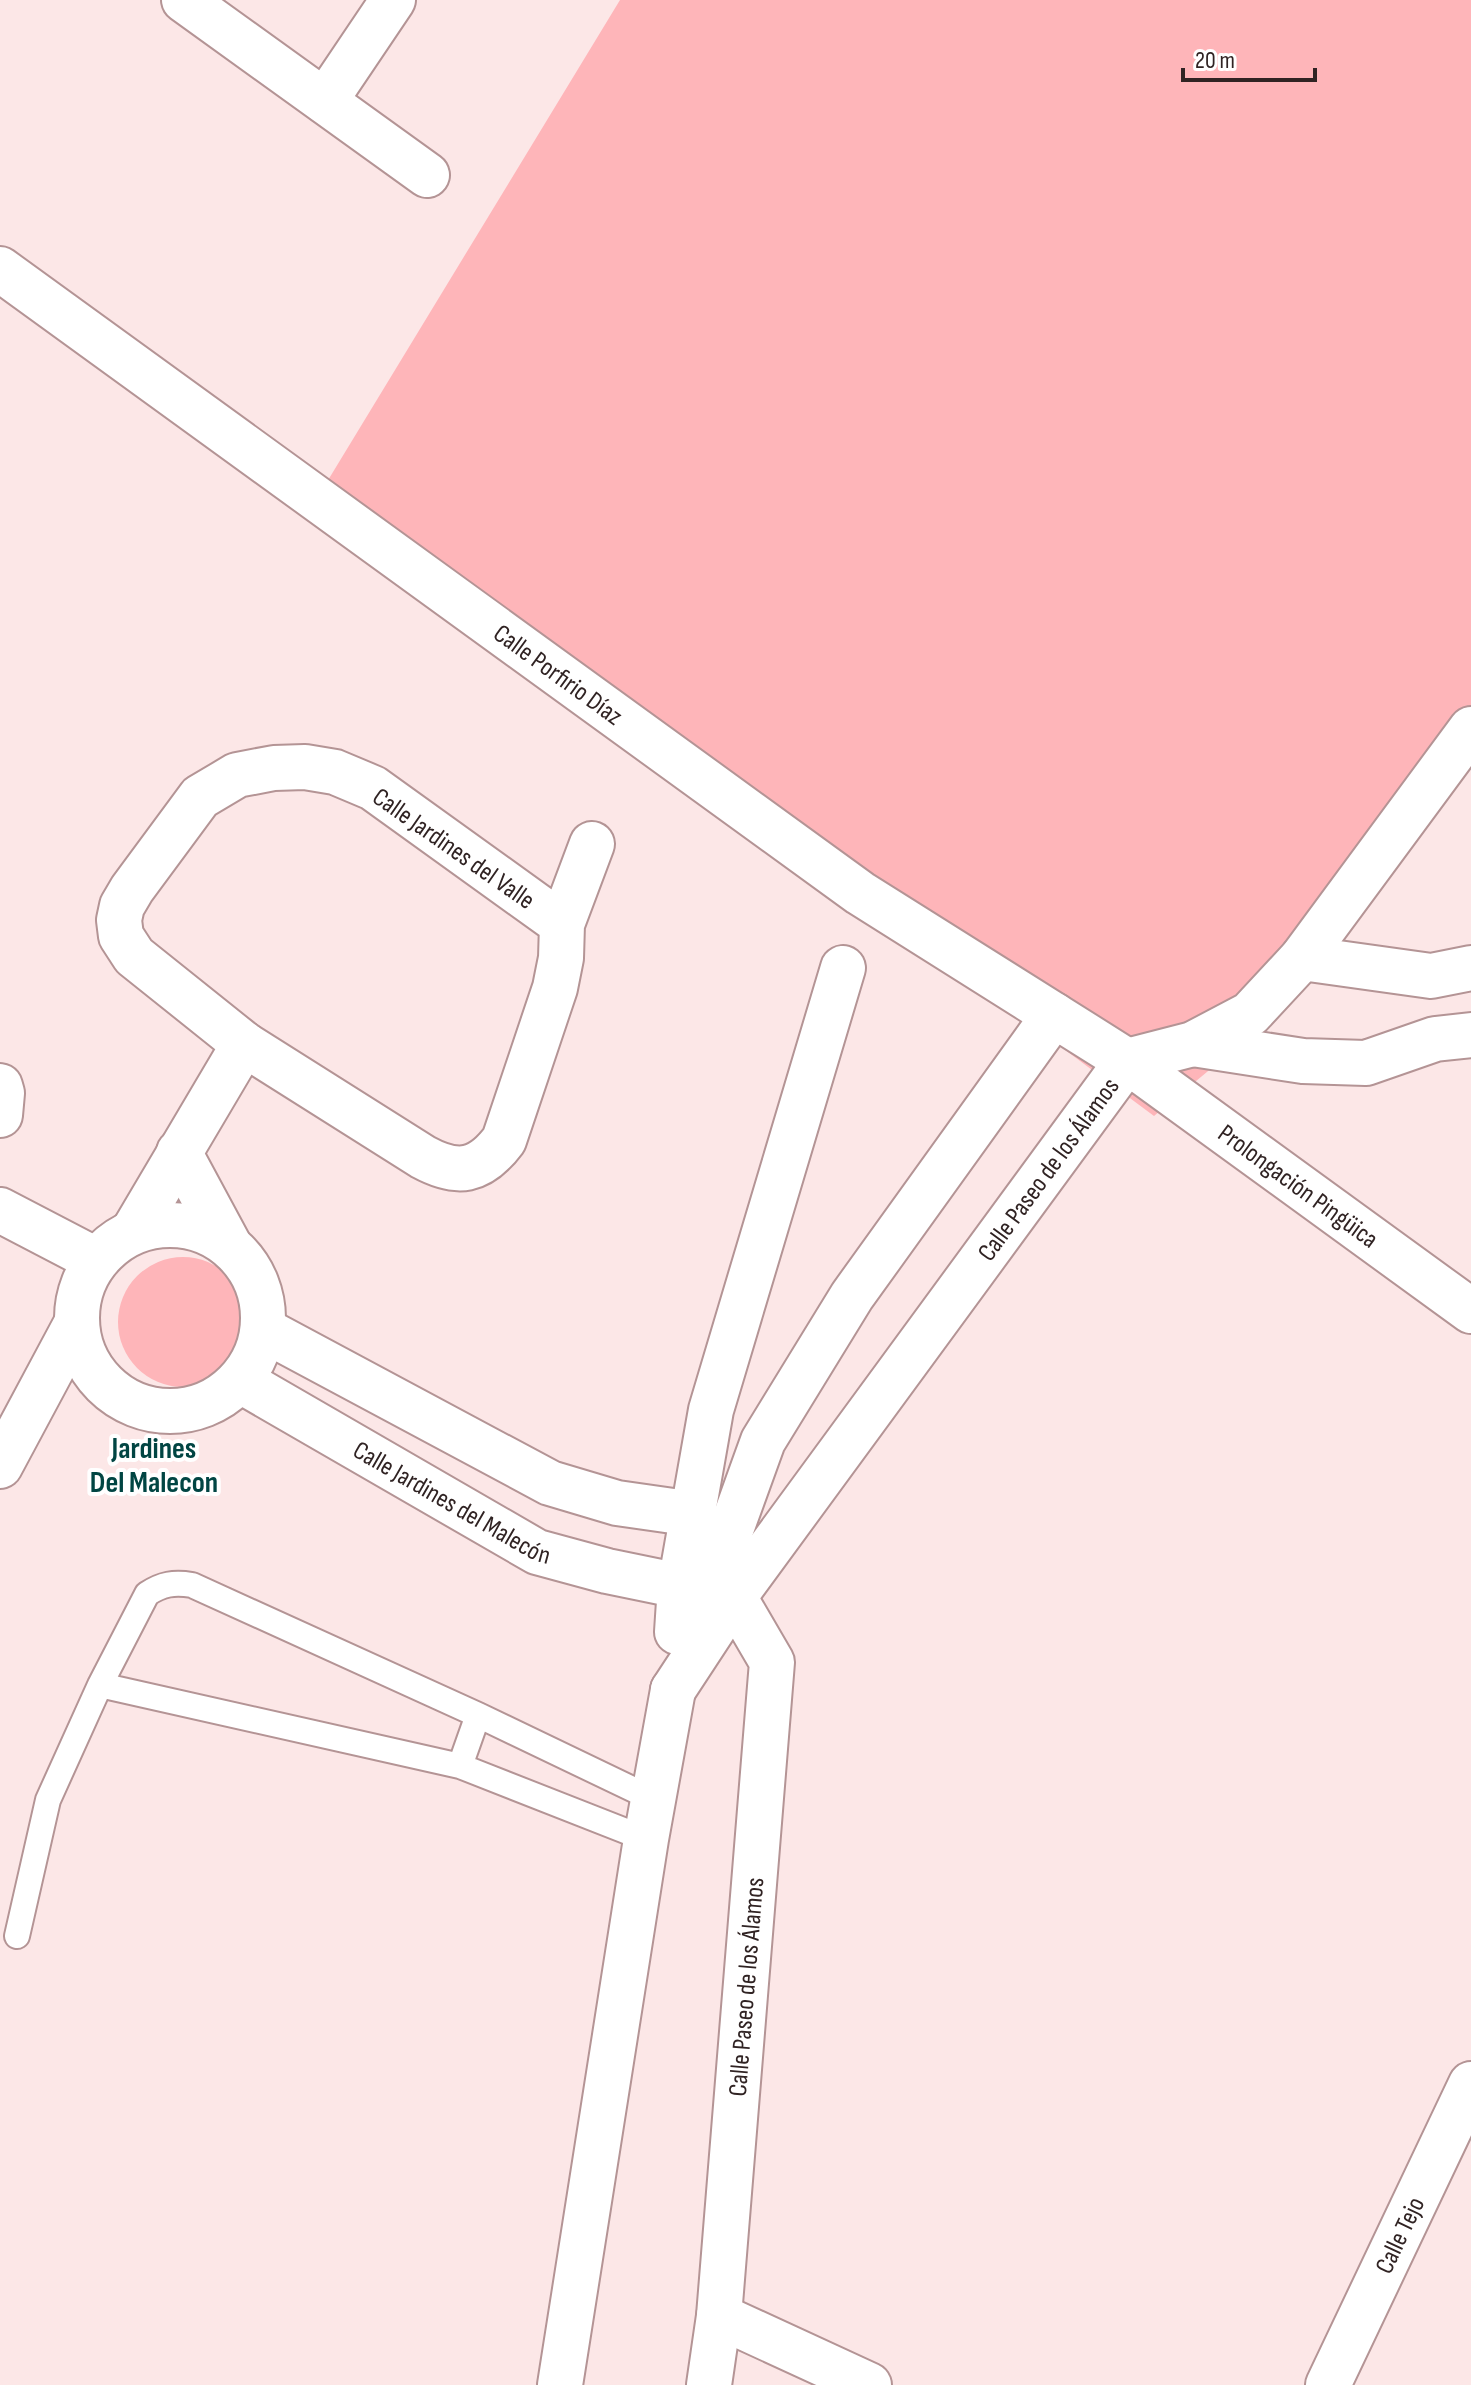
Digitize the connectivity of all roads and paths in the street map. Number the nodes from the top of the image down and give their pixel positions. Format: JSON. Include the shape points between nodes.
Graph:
{"nodes":[{"id":1,"x":184,"y":0,"type":"edge"},
{"id":2,"x":393,"y":0,"type":"edge"},
{"id":3,"x":325,"y":101,"type":"junction"},
{"id":4,"x":427,"y":175,"type":"dead end"},
{"id":5,"x":0,"y":269,"type":"edge"},
{"id":6,"x":1471,"y":729,"type":"edge"},
{"id":7,"x":592,"y":844,"type":"dead end"},
{"id":8,"x":562,"y":924,"type":"junction"},
{"id":9,"x":1302,"y":958,"type":"junction"},
{"id":10,"x":843,"y":968,"type":"dead end"},
{"id":11,"x":1451,"y":972,"type":"edge"},
{"id":12,"x":1054,"y":1015,"type":"junction"},
{"id":13,"x":1453,"y":1037,"type":"edge"},
{"id":14,"x":244,"y":1044,"type":"junction"},
{"id":15,"x":1193,"y":1044,"type":"junction"},
{"id":16,"x":1127,"y":1061,"type":"junction"},
{"id":17,"x":0,"y":1086,"type":"edge"},
{"id":18,"x":0,"y":1115,"type":"edge"},
{"id":19,"x":179,"y":1152,"type":"junction"},
{"id":20,"x":0,"y":1210,"type":"edge"},
{"id":21,"x":134,"y":1230,"type":"junction"},
{"id":22,"x":228,"y":1243,"type":"junction"},
{"id":23,"x":96,"y":1260,"type":"junction"},
{"id":24,"x":1471,"y":1311,"type":"edge"},
{"id":25,"x":76,"y":1324,"type":"junction"},
{"id":26,"x":264,"y":1330,"type":"junction"},
{"id":27,"x":241,"y":1381,"type":"junction"},
{"id":28,"x":100,"y":1382,"type":"junction"},
{"id":29,"x":36,"y":1399,"type":"junction"},
{"id":30,"x":0,"y":1466,"type":"edge"},
{"id":31,"x":694,"y":1514,"type":"junction"},
{"id":32,"x":680,"y":1586,"type":"junction"},
{"id":33,"x":734,"y":1597,"type":"junction"},
{"id":34,"x":100,"y":1685,"type":"junction"},
{"id":35,"x":673,"y":1690,"type":"junction"},
{"id":36,"x":478,"y":1715,"type":"junction"},
{"id":37,"x":460,"y":1766,"type":"junction"},
{"id":38,"x":650,"y":1819,"type":"junction"},
{"id":39,"x":17,"y":1936,"type":"dead end"},
{"id":40,"x":1471,"y":2084,"type":"edge"},
{"id":41,"x":1456,"y":2150,"type":"edge"},
{"id":42,"x":719,"y":2316,"type":"junction"},
{"id":43,"x":560,"y":2385,"type":"edge"},
{"id":44,"x":709,"y":2385,"type":"edge"},
{"id":45,"x":869,"y":2385,"type":"edge"},
{"id":46,"x":1328,"y":2385,"type":"edge"}],
"edges":[{"from":1,"to":3,"type":"street"},
{"from":2,"to":3,"type":"street"},
{"from":3,"to":4,"type":"street"},
{"from":5,"to":12,"type":"street","name":"Calle Porfirio Díaz","via":[[860,893]]},
{"from":6,"to":9,"type":"street","name":"Calle Paseo de los Álamos"},
{"from":7,"to":8,"type":"street","name":"Calle Jardines del Valle"},
{"from":8,"to":14,"type":"street","name":"Calle Jardines del Valle","via":[[555,988],[504,1140],[491,1157],[469,1169],[443,1168],[423,1157]]},
{"from":8,"to":14,"type":"street","name":"Calle Jardines del Valle","via":[[373,788],[335,772],[305,767],[237,775],[200,797],[132,889],[119,920],[121,936],[134,956]]},
{"from":9,"to":11,"type":"street"},
{"from":9,"to":15,"type":"street","name":"Calle Paseo de los Álamos","via":[[1250,1014]]},
{"from":10,"to":31,"type":"street","name":"Calle Paseo de los Álamos","via":[[711,1410]]},
{"from":11,"to":13,"type":"street"},
{"from":12,"to":16,"type":"street","name":"Calle Porfirio Díaz"},
{"from":12,"to":35,"type":"street","name":"Calle Paseo de los Álamos","via":[[852,1296],[763,1441]]},
{"from":13,"to":15,"type":"street","via":[[1366,1063],[1303,1061]]},
{"from":14,"to":19,"type":"street"},
{"from":15,"to":16,"type":"street","name":"Calle Paseo de los Álamos"},
{"from":16,"to":24,"type":"street","name":"Prolongación Pingüica"},
{"from":16,"to":33,"type":"street","name":"Calle Paseo de los Álamos"},
{"from":17,"to":18,"type":"street"},
{"from":19,"to":21,"type":"street"},
{"from":19,"to":22,"type":"street"},
{"from":20,"to":23,"type":"street"},
{"from":21,"to":22,"type":"street","via":[[166,1223],[198,1228]]},
{"from":21,"to":23,"type":"street"},
{"from":22,"to":26,"type":"street","via":[[258,1287]]},
{"from":23,"to":25,"type":"street","via":[[80,1290]]},
{"from":25,"to":28,"type":"street","via":[[84,1355]]},
{"from":25,"to":29,"type":"street"},
{"from":26,"to":27,"type":"street"},
{"from":26,"to":31,"type":"street","via":[[550,1483],[617,1503]]},
{"from":27,"to":28,"type":"street","via":[[216,1400],[186,1412],[155,1411],[125,1401]]},
{"from":27,"to":32,"type":"street","name":"Calle Jardines del Malecón","via":[[537,1552]]},
{"from":28,"to":29,"type":"street"},
{"from":29,"to":30,"type":"street"},
{"from":31,"to":32,"type":"street","name":"Calle Paseo de los Álamos"},
{"from":32,"to":35,"type":"street","name":"Calle Paseo de los Álamos"},
{"from":33,"to":35,"type":"street","name":"Calle Paseo de los Álamos"},
{"from":33,"to":42,"type":"street","name":"Calle Paseo de los Álamos","via":[[772,1662]]},
{"from":34,"to":36,"type":"lane","via":[[147,1594],[177,1583],[192,1585]]},
{"from":34,"to":37,"type":"lane"},
{"from":34,"to":39,"type":"lane","via":[[48,1800]]},
{"from":35,"to":38,"type":"street","name":"Calle Paseo de los Álamos"},
{"from":36,"to":37,"type":"lane"},
{"from":36,"to":38,"type":"lane"},
{"from":37,"to":38,"type":"lane"},
{"from":38,"to":43,"type":"street","name":"Calle Paseo de los Álamos"},
{"from":40,"to":41,"type":"street","name":"Calle Tejo"},
{"from":41,"to":46,"type":"street","name":"Calle Tejo"},
{"from":42,"to":44,"type":"street","name":"Calle Paseo de los Álamos"},
{"from":42,"to":45,"type":"street"}]}
